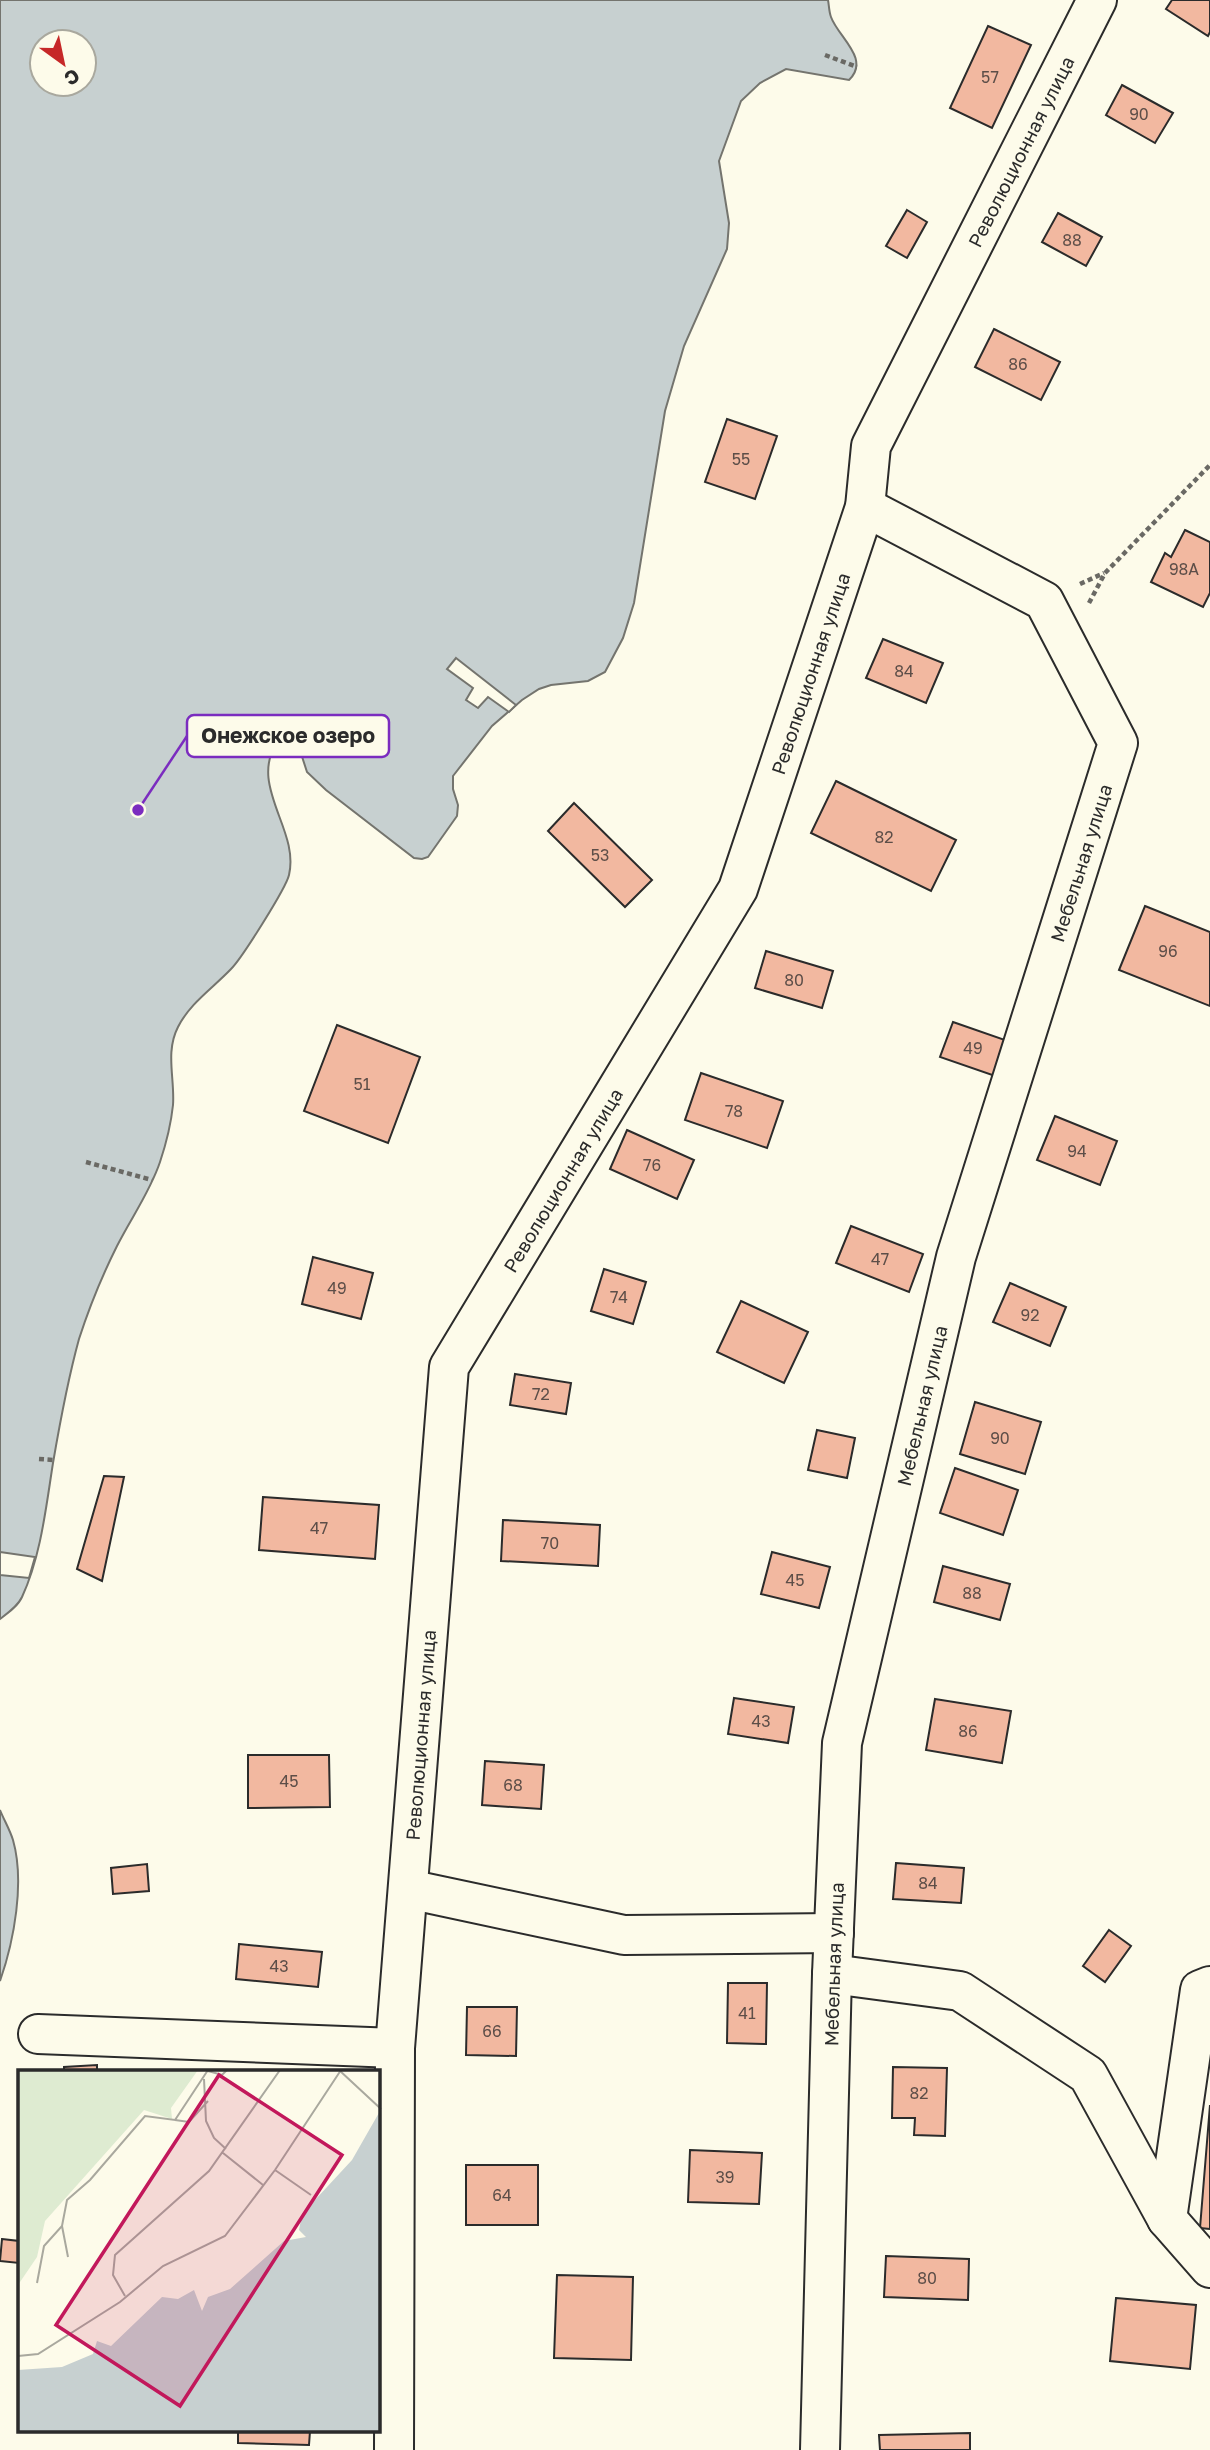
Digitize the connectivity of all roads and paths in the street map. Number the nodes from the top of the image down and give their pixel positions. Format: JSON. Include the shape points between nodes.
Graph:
{"nodes":[{"id":1,"x":1097,"y":0,"type":"edge"},
{"id":2,"x":825,"y":55,"type":"dead end"},
{"id":3,"x":857,"y":67,"type":"dead end"},
{"id":4,"x":1210,"y":465,"type":"edge"},
{"id":5,"x":865,"y":507,"type":"junction"},
{"id":6,"x":1067,"y":645,"type":"junction"},
{"id":7,"x":86,"y":1162,"type":"dead end"},
{"id":8,"x":152,"y":1180,"type":"dead end"},
{"id":9,"x":39,"y":1458,"type":"dead end"},
{"id":10,"x":54,"y":1460,"type":"dead end"},
{"id":11,"x":408,"y":1889,"type":"junction"},
{"id":12,"x":834,"y":1933,"type":"junction"},
{"id":13,"x":832,"y":1974,"type":"junction"},
{"id":14,"x":1210,"y":1986,"type":"edge"},
{"id":15,"x":37,"y":2034,"type":"dead end"},
{"id":16,"x":395,"y":2048,"type":"junction"},
{"id":17,"x":1167,"y":2219,"type":"junction"},
{"id":18,"x":1210,"y":2267,"type":"edge"},
{"id":19,"x":394,"y":2450,"type":"edge"},
{"id":20,"x":820,"y":2450,"type":"edge"}],
"edges":[{"from":1,"to":5,"type":"street","name":"Революционная улица","via":[[871,446]]},
{"from":2,"to":3,"type":"path"},
{"from":4,"to":6,"type":"path","via":[[1105,573]]},
{"from":5,"to":6,"type":"street","name":"Мебельная улица","via":[[1044,601]]},
{"from":5,"to":11,"type":"street","name":"Революционная улица","via":[[738,888],[449,1367]]},
{"from":6,"to":12,"type":"street","name":"Мебельная улица","via":[[1118,743],[956,1257],[842,1743]]},
{"from":7,"to":8,"type":"path"},
{"from":9,"to":10,"type":"path"},
{"from":11,"to":12,"type":"street","via":[[624,1935]]},
{"from":11,"to":16,"type":"street","name":"Революционная улица"},
{"from":12,"to":13,"type":"street","name":"Мебельная улица"},
{"from":13,"to":17,"type":"street","via":[[960,1991],[1087,2075]]},
{"from":13,"to":20,"type":"street","name":"Мебельная улица"},
{"from":14,"to":17,"type":"street","via":[[1200,1990]]},
{"from":15,"to":16,"type":"street"},
{"from":16,"to":19,"type":"street","name":"Революционная улица"},
{"from":17,"to":18,"type":"street"}]}
